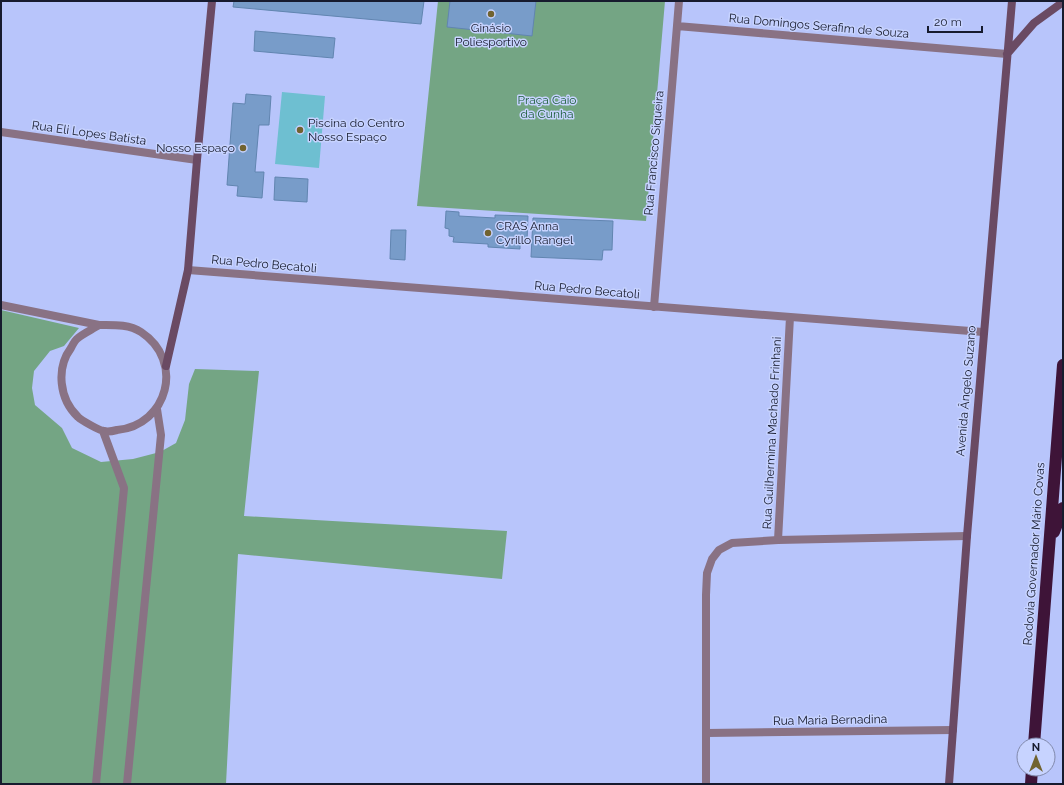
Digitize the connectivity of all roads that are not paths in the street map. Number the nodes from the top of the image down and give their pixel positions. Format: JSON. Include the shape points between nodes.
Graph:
{"nodes":[{"id":1,"x":212,"y":1,"type":"edge"},
{"id":2,"x":679,"y":1,"type":"edge"},
{"id":3,"x":1012,"y":1,"type":"edge"},
{"id":4,"x":1063,"y":2,"type":"edge"},
{"id":5,"x":676,"y":26,"type":"junction"},
{"id":6,"x":1007,"y":54,"type":"junction"},
{"id":7,"x":1,"y":132,"type":"edge"},
{"id":8,"x":197,"y":160,"type":"junction"},
{"id":9,"x":188,"y":270,"type":"junction"},
{"id":10,"x":1,"y":304,"type":"edge"},
{"id":11,"x":654,"y":307,"type":"junction"},
{"id":12,"x":790,"y":317,"type":"junction"},
{"id":13,"x":99,"y":325,"type":"junction"},
{"id":14,"x":983,"y":332,"type":"junction"},
{"id":15,"x":1063,"y":365,"type":"edge"},
{"id":16,"x":166,"y":366,"type":"junction"},
{"id":17,"x":157,"y":409,"type":"junction"},
{"id":18,"x":103,"y":432,"type":"junction"},
{"id":19,"x":1063,"y":508,"type":"edge"},
{"id":20,"x":967,"y":536,"type":"junction"},
{"id":21,"x":778,"y":540,"type":"junction"},
{"id":22,"x":1049,"y":544,"type":"junction"},
{"id":23,"x":953,"y":730,"type":"junction"},
{"id":24,"x":707,"y":733,"type":"junction"},
{"id":25,"x":1035,"y":737,"type":"edge"},
{"id":26,"x":96,"y":784,"type":"edge"},
{"id":27,"x":127,"y":784,"type":"edge"},
{"id":28,"x":706,"y":784,"type":"edge"},
{"id":29,"x":949,"y":784,"type":"edge"}],
"edges":[{"from":1,"to":8,"type":"main road"},
{"from":2,"to":5,"type":"street","name":"Rua Francisco Siqueira"},
{"from":3,"to":6,"type":"main road","name":"Avenida Ângelo Suzano"},
{"from":4,"to":6,"type":"main road","via":[[1034,23]]},
{"from":5,"to":6,"type":"street","name":"Rua Domingos Serafim de Souza"},
{"from":5,"to":11,"type":"street","name":"Rua Francisco Siqueira"},
{"from":6,"to":14,"type":"main road","name":"Avenida Ângelo Suzano"},
{"from":7,"to":8,"type":"street","name":"Rua Eli Lopes Batista"},
{"from":8,"to":9,"type":"main road"},
{"from":9,"to":11,"type":"street","name":"Rua Pedro Becatoli"},
{"from":9,"to":16,"type":"main road"},
{"from":10,"to":13,"type":"street"},
{"from":11,"to":12,"type":"street","name":"Rua Pedro Becatoli"},
{"from":12,"to":14,"type":"street","name":"Rua Pedro Becatoli"},
{"from":12,"to":21,"type":"street","name":"Rua Guilhermina Machado Frinhani"},
{"from":13,"to":16,"type":"street","via":[[119,325],[140,332],[157,346]]},
{"from":13,"to":18,"type":"street","via":[[78,338],[65,356],[60,378],[65,399],[78,417]]},
{"from":14,"to":20,"type":"main road","name":"Avenida Ângelo Suzano"},
{"from":15,"to":22,"type":"highway","name":"Rodovia Governador Mário Covas"},
{"from":16,"to":17,"type":"street","via":[[166,388]]},
{"from":17,"to":18,"type":"street","via":[[140,423],[124,429]]},
{"from":17,"to":27,"type":"street","via":[[161,435]]},
{"from":18,"to":26,"type":"street","via":[[124,488]]},
{"from":19,"to":22,"type":"highway"},
{"from":20,"to":21,"type":"street"},
{"from":20,"to":23,"type":"main road","name":"Avenida Ângelo Suzano"},
{"from":21,"to":24,"type":"street","name":"Rua Guilhermina Machado Frinhani","via":[[732,544],[719,550],[712,559],[706,595]]},
{"from":22,"to":25,"type":"highway","name":"Rodovia Governador Mário Covas"},
{"from":23,"to":24,"type":"street","name":"Rua Maria Bernadina"},
{"from":23,"to":29,"type":"main road","name":"Avenida Ângelo Suzano"},
{"from":24,"to":28,"type":"street","name":"Rua Guilhermina Machado Frinhani"}]}
